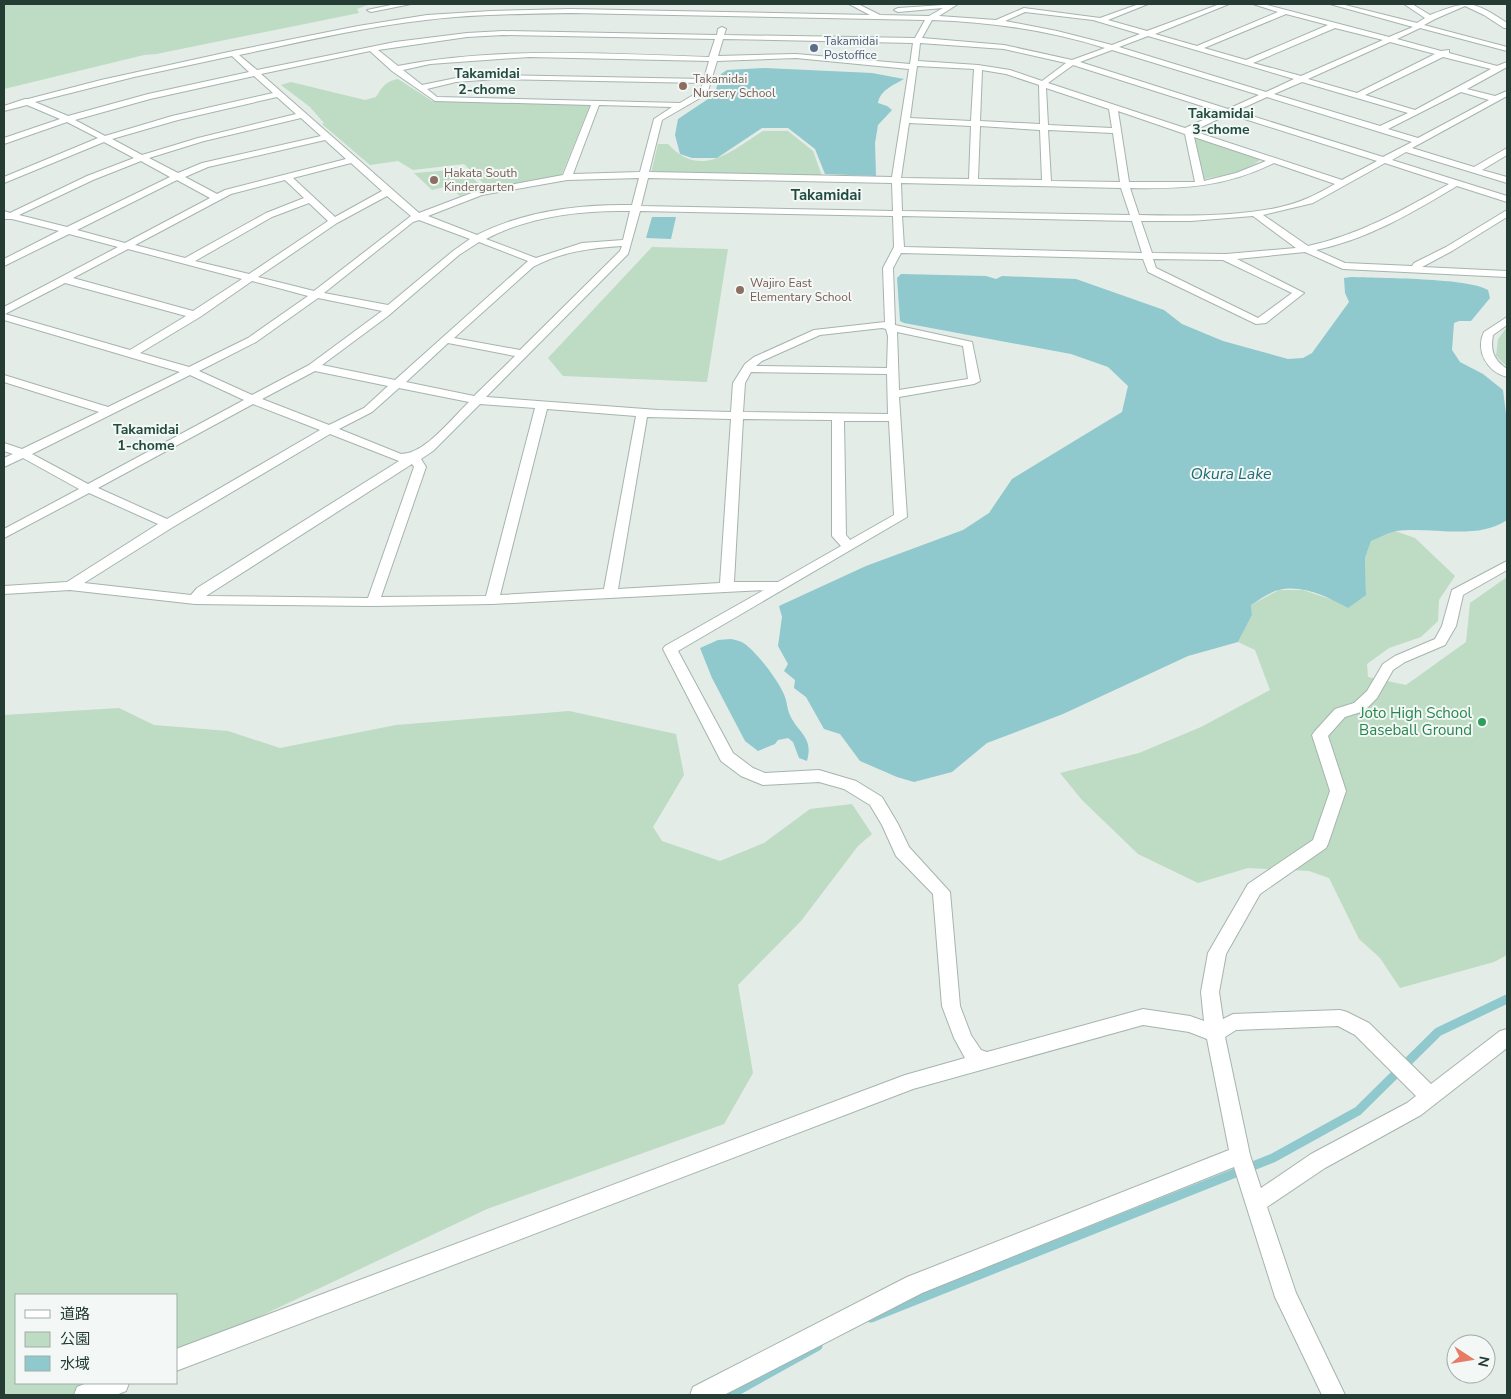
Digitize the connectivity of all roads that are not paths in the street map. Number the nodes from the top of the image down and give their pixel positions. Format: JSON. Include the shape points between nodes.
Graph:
{"nodes":[{"id":1,"x":407,"y":4,"type":"edge"},
{"id":2,"x":549,"y":4,"type":"edge"},
{"id":3,"x":853,"y":4,"type":"edge"},
{"id":4,"x":956,"y":4,"type":"edge"},
{"id":5,"x":1145,"y":4,"type":"edge"},
{"id":6,"x":1226,"y":4,"type":"edge"},
{"id":7,"x":1256,"y":4,"type":"edge"},
{"id":8,"x":1334,"y":4,"type":"edge"},
{"id":9,"x":1407,"y":4,"type":"edge"},
{"id":10,"x":1465,"y":4,"type":"edge"},
{"id":11,"x":1025,"y":7,"type":"edge"},
{"id":12,"x":580,"y":8,"type":"edge"},
{"id":13,"x":1082,"y":9,"type":"dead end"},
{"id":14,"x":371,"y":10,"type":"dead end"},
{"id":15,"x":1285,"y":12,"type":"junction"},
{"id":16,"x":724,"y":15,"type":"junction"},
{"id":17,"x":877,"y":15,"type":"junction"},
{"id":18,"x":1070,"y":15,"type":"junction"},
{"id":19,"x":930,"y":18,"type":"junction"},
{"id":20,"x":1430,"y":18,"type":"junction"},
{"id":21,"x":1100,"y":20,"type":"junction"},
{"id":22,"x":995,"y":23,"type":"junction"},
{"id":23,"x":1335,"y":25,"type":"junction"},
{"id":24,"x":1419,"y":26,"type":"junction"},
{"id":25,"x":1507,"y":26,"type":"edge"},
{"id":26,"x":1147,"y":34,"type":"junction"},
{"id":27,"x":721,"y":37,"type":"junction"},
{"id":28,"x":1389,"y":39,"type":"junction"},
{"id":29,"x":1472,"y":40,"type":"junction"},
{"id":30,"x":917,"y":41,"type":"junction"},
{"id":31,"x":1112,"y":47,"type":"junction"},
{"id":32,"x":1196,"y":48,"type":"junction"},
{"id":33,"x":372,"y":49,"type":"junction"},
{"id":34,"x":1507,"y":49,"type":"edge"},
{"id":35,"x":562,"y":52,"type":"junction"},
{"id":36,"x":232,"y":54,"type":"junction"},
{"id":37,"x":1443,"y":54,"type":"junction"},
{"id":38,"x":714,"y":59,"type":"junction"},
{"id":39,"x":1071,"y":63,"type":"junction"},
{"id":40,"x":1246,"y":63,"type":"junction"},
{"id":41,"x":1507,"y":64,"type":"edge"},
{"id":42,"x":913,"y":65,"type":"junction"},
{"id":43,"x":978,"y":66,"type":"junction"},
{"id":44,"x":395,"y":69,"type":"junction"},
{"id":45,"x":1498,"y":69,"type":"junction"},
{"id":46,"x":256,"y":73,"type":"junction"},
{"id":47,"x":1301,"y":79,"type":"junction"},
{"id":48,"x":707,"y":81,"type":"junction"},
{"id":49,"x":1044,"y":84,"type":"junction"},
{"id":50,"x":420,"y":88,"type":"junction"},
{"id":51,"x":1460,"y":89,"type":"junction"},
{"id":52,"x":1507,"y":93,"type":"edge"},
{"id":53,"x":280,"y":94,"type":"junction"},
{"id":54,"x":1267,"y":94,"type":"junction"},
{"id":55,"x":1357,"y":96,"type":"junction"},
{"id":56,"x":1496,"y":99,"type":"junction"},
{"id":57,"x":4,"y":100,"type":"edge"},
{"id":58,"x":29,"y":101,"type":"junction"},
{"id":59,"x":596,"y":102,"type":"junction"},
{"id":60,"x":682,"y":104,"type":"junction"},
{"id":61,"x":1113,"y":106,"type":"junction"},
{"id":62,"x":4,"y":109,"type":"edge"},
{"id":63,"x":1227,"y":112,"type":"junction"},
{"id":64,"x":1416,"y":113,"type":"junction"},
{"id":65,"x":303,"y":115,"type":"junction"},
{"id":66,"x":67,"y":119,"type":"junction"},
{"id":67,"x":905,"y":120,"type":"junction"},
{"id":68,"x":976,"y":124,"type":"junction"},
{"id":69,"x":1044,"y":127,"type":"junction"},
{"id":70,"x":1381,"y":129,"type":"junction"},
{"id":71,"x":1116,"y":131,"type":"junction"},
{"id":72,"x":1188,"y":132,"type":"junction"},
{"id":73,"x":327,"y":137,"type":"junction"},
{"id":74,"x":104,"y":139,"type":"junction"},
{"id":75,"x":4,"y":141,"type":"edge"},
{"id":76,"x":1419,"y":141,"type":"junction"},
{"id":77,"x":1405,"y":149,"type":"junction"},
{"id":78,"x":1507,"y":151,"type":"edge"},
{"id":79,"x":140,"y":158,"type":"junction"},
{"id":80,"x":352,"y":160,"type":"junction"},
{"id":81,"x":1274,"y":160,"type":"junction"},
{"id":82,"x":1384,"y":161,"type":"junction"},
{"id":83,"x":1475,"y":170,"type":"junction"},
{"id":84,"x":642,"y":175,"type":"junction"},
{"id":85,"x":286,"y":176,"type":"junction"},
{"id":86,"x":177,"y":177,"type":"junction"},
{"id":87,"x":567,"y":178,"type":"junction"},
{"id":88,"x":4,"y":180,"type":"edge"},
{"id":89,"x":896,"y":180,"type":"junction"},
{"id":90,"x":1507,"y":180,"type":"edge"},
{"id":91,"x":973,"y":182,"type":"junction"},
{"id":92,"x":1048,"y":183,"type":"junction"},
{"id":93,"x":1342,"y":183,"type":"junction"},
{"id":94,"x":1456,"y":183,"type":"junction"},
{"id":95,"x":1200,"y":184,"type":"junction"},
{"id":96,"x":1125,"y":185,"type":"junction"},
{"id":97,"x":388,"y":192,"type":"junction"},
{"id":98,"x":216,"y":197,"type":"junction"},
{"id":99,"x":310,"y":199,"type":"junction"},
{"id":100,"x":1507,"y":199,"type":"edge"},
{"id":101,"x":635,"y":208,"type":"junction"},
{"id":102,"x":898,"y":213,"type":"junction"},
{"id":103,"x":1507,"y":213,"type":"edge"},
{"id":104,"x":1256,"y":214,"type":"junction"},
{"id":105,"x":6,"y":216,"type":"edge"},
{"id":106,"x":418,"y":217,"type":"junction"},
{"id":107,"x":1136,"y":218,"type":"junction"},
{"id":108,"x":334,"y":221,"type":"junction"},
{"id":109,"x":66,"y":230,"type":"junction"},
{"id":110,"x":477,"y":239,"type":"junction"},
{"id":111,"x":627,"y":243,"type":"junction"},
{"id":112,"x":125,"y":245,"type":"junction"},
{"id":113,"x":1304,"y":249,"type":"junction"},
{"id":114,"x":897,"y":250,"type":"junction"},
{"id":115,"x":1147,"y":256,"type":"junction"},
{"id":116,"x":1224,"y":256,"type":"junction"},
{"id":117,"x":188,"y":261,"type":"junction"},
{"id":118,"x":536,"y":261,"type":"junction"},
{"id":119,"x":4,"y":263,"type":"edge"},
{"id":120,"x":1415,"y":270,"type":"junction"},
{"id":121,"x":1507,"y":274,"type":"edge"},
{"id":122,"x":251,"y":278,"type":"junction"},
{"id":123,"x":64,"y":279,"type":"junction"},
{"id":124,"x":316,"y":294,"type":"junction"},
{"id":125,"x":390,"y":309,"type":"junction"},
{"id":126,"x":4,"y":311,"type":"edge"},
{"id":127,"x":196,"y":314,"type":"junction"},
{"id":128,"x":4,"y":317,"type":"edge"},
{"id":129,"x":1507,"y":320,"type":"edge"},
{"id":130,"x":890,"y":326,"type":"junction"},
{"id":131,"x":447,"y":340,"type":"junction"},
{"id":132,"x":131,"y":354,"type":"junction"},
{"id":133,"x":522,"y":354,"type":"junction"},
{"id":134,"x":313,"y":367,"type":"junction"},
{"id":135,"x":748,"y":369,"type":"junction"},
{"id":136,"x":190,"y":371,"type":"junction"},
{"id":137,"x":894,"y":371,"type":"junction"},
{"id":138,"x":1507,"y":374,"type":"edge"},
{"id":139,"x":4,"y":378,"type":"edge"},
{"id":140,"x":398,"y":384,"type":"junction"},
{"id":141,"x":893,"y":394,"type":"junction"},
{"id":142,"x":252,"y":400,"type":"junction"},
{"id":143,"x":477,"y":400,"type":"junction"},
{"id":144,"x":542,"y":405,"type":"junction"},
{"id":145,"x":109,"y":411,"type":"junction"},
{"id":146,"x":642,"y":413,"type":"junction"},
{"id":147,"x":737,"y":415,"type":"junction"},
{"id":148,"x":838,"y":417,"type":"junction"},
{"id":149,"x":895,"y":418,"type":"junction"},
{"id":150,"x":330,"y":429,"type":"junction"},
{"id":151,"x":4,"y":447,"type":"edge"},
{"id":152,"x":22,"y":453,"type":"junction"},
{"id":153,"x":414,"y":458,"type":"junction"},
{"id":154,"x":4,"y":463,"type":"edge"},
{"id":155,"x":87,"y":488,"type":"junction"},
{"id":156,"x":168,"y":524,"type":"junction"},
{"id":157,"x":4,"y":534,"type":"edge"},
{"id":158,"x":849,"y":547,"type":"junction"},
{"id":159,"x":1507,"y":565,"type":"edge"},
{"id":160,"x":70,"y":586,"type":"junction"},
{"id":161,"x":781,"y":586,"type":"junction"},
{"id":162,"x":727,"y":587,"type":"junction"},
{"id":163,"x":4,"y":590,"type":"edge"},
{"id":164,"x":610,"y":593,"type":"junction"},
{"id":165,"x":195,"y":600,"type":"junction"},
{"id":166,"x":492,"y":600,"type":"junction"},
{"id":167,"x":373,"y":602,"type":"junction"},
{"id":168,"x":1215,"y":1034,"type":"junction"},
{"id":169,"x":1507,"y":1037,"type":"edge"},
{"id":170,"x":988,"y":1061,"type":"junction"},
{"id":171,"x":1430,"y":1096,"type":"junction"},
{"id":172,"x":1240,"y":1155,"type":"junction"},
{"id":173,"x":1255,"y":1204,"type":"junction"},
{"id":174,"x":178,"y":1359,"type":"edge"},
{"id":175,"x":115,"y":1384,"type":"edge"},
{"id":176,"x":85,"y":1395,"type":"edge"},
{"id":177,"x":701,"y":1395,"type":"edge"},
{"id":178,"x":1334,"y":1395,"type":"edge"}],
"edges":[{"from":1,"to":14,"type":"street"},
{"from":2,"to":12,"type":"street"},
{"from":3,"to":17,"type":"street"},
{"from":4,"to":17,"type":"street"},
{"from":4,"to":19,"type":"street"},
{"from":5,"to":21,"type":"street"},
{"from":6,"to":26,"type":"street"},
{"from":7,"to":15,"type":"street"},
{"from":8,"to":24,"type":"street"},
{"from":9,"to":20,"type":"street"},
{"from":10,"to":20,"type":"street"},
{"from":10,"to":25,"type":"street","via":[[1487,12]]},
{"from":11,"to":18,"type":"street"},
{"from":11,"to":22,"type":"street"},
{"from":12,"to":16,"type":"street"},
{"from":12,"to":35,"type":"street"},
{"from":12,"to":36,"type":"street","via":[[495,12]]},
{"from":13,"to":18,"type":"street"},
{"from":15,"to":23,"type":"street"},
{"from":15,"to":32,"type":"street"},
{"from":16,"to":17,"type":"street"},
{"from":16,"to":27,"type":"street"},
{"from":17,"to":19,"type":"street"},
{"from":18,"to":21,"type":"street"},
{"from":19,"to":22,"type":"street"},
{"from":19,"to":30,"type":"street"},
{"from":20,"to":24,"type":"street"},
{"from":21,"to":26,"type":"street"},
{"from":22,"to":31,"type":"street","via":[[1067,35]]},
{"from":23,"to":28,"type":"street"},
{"from":23,"to":40,"type":"street"},
{"from":24,"to":28,"type":"street"},
{"from":24,"to":29,"type":"street"},
{"from":26,"to":31,"type":"street"},
{"from":26,"to":32,"type":"street"},
{"from":27,"to":30,"type":"street"},
{"from":27,"to":35,"type":"street"},
{"from":27,"to":38,"type":"street"},
{"from":28,"to":37,"type":"street"},
{"from":28,"to":47,"type":"street"},
{"from":29,"to":34,"type":"street"},
{"from":29,"to":37,"type":"street"},
{"from":30,"to":39,"type":"street","via":[[976,43]]},
{"from":30,"to":42,"type":"street"},
{"from":31,"to":39,"type":"street"},
{"from":31,"to":54,"type":"street"},
{"from":32,"to":40,"type":"street"},
{"from":33,"to":35,"type":"street","via":[[409,38],[466,35]]},
{"from":33,"to":44,"type":"street"},
{"from":33,"to":46,"type":"street"},
{"from":35,"to":38,"type":"street"},
{"from":35,"to":44,"type":"street","via":[[476,57]]},
{"from":35,"to":48,"type":"street"},
{"from":35,"to":50,"type":"street","via":[[496,77],[456,80]]},
{"from":36,"to":46,"type":"street"},
{"from":36,"to":58,"type":"street","via":[[91,84]]},
{"from":37,"to":45,"type":"street"},
{"from":37,"to":55,"type":"street"},
{"from":38,"to":42,"type":"street","via":[[796,56]]},
{"from":38,"to":48,"type":"street"},
{"from":39,"to":49,"type":"street"},
{"from":39,"to":63,"type":"street"},
{"from":40,"to":47,"type":"street"},
{"from":41,"to":45,"type":"street"},
{"from":42,"to":43,"type":"street"},
{"from":42,"to":67,"type":"street"},
{"from":43,"to":49,"type":"street"},
{"from":43,"to":68,"type":"street"},
{"from":44,"to":50,"type":"street"},
{"from":45,"to":51,"type":"street"},
{"from":46,"to":53,"type":"street"},
{"from":46,"to":66,"type":"street"},
{"from":47,"to":54,"type":"street"},
{"from":47,"to":55,"type":"street"},
{"from":48,"to":60,"type":"street","via":[[704,92]]},
{"from":49,"to":61,"type":"street"},
{"from":49,"to":69,"type":"street"},
{"from":50,"to":59,"type":"street","via":[[435,99],[538,97]]},
{"from":51,"to":56,"type":"street"},
{"from":51,"to":64,"type":"street"},
{"from":52,"to":56,"type":"street"},
{"from":53,"to":65,"type":"street"},
{"from":53,"to":74,"type":"street"},
{"from":54,"to":63,"type":"street"},
{"from":54,"to":70,"type":"street"},
{"from":55,"to":64,"type":"street"},
{"from":56,"to":76,"type":"street"},
{"from":57,"to":58,"type":"street"},
{"from":58,"to":62,"type":"street"},
{"from":58,"to":66,"type":"street"},
{"from":59,"to":60,"type":"street"},
{"from":59,"to":87,"type":"street"},
{"from":60,"to":84,"type":"street","via":[[658,119]]},
{"from":61,"to":71,"type":"street"},
{"from":61,"to":72,"type":"street"},
{"from":63,"to":72,"type":"street"},
{"from":63,"to":82,"type":"street"},
{"from":64,"to":70,"type":"street"},
{"from":65,"to":73,"type":"street"},
{"from":65,"to":79,"type":"street"},
{"from":66,"to":74,"type":"street"},
{"from":66,"to":75,"type":"street"},
{"from":67,"to":68,"type":"street"},
{"from":67,"to":89,"type":"street"},
{"from":68,"to":69,"type":"street"},
{"from":68,"to":91,"type":"street"},
{"from":69,"to":71,"type":"street"},
{"from":69,"to":92,"type":"street"},
{"from":70,"to":76,"type":"street"},
{"from":71,"to":96,"type":"street"},
{"from":72,"to":81,"type":"street"},
{"from":72,"to":95,"type":"street"},
{"from":73,"to":80,"type":"street"},
{"from":73,"to":86,"type":"street","via":[[205,165]]},
{"from":74,"to":79,"type":"street"},
{"from":74,"to":88,"type":"street"},
{"from":76,"to":77,"type":"street"},
{"from":77,"to":82,"type":"street"},
{"from":77,"to":83,"type":"street"},
{"from":78,"to":83,"type":"street"},
{"from":79,"to":86,"type":"street"},
{"from":79,"to":105,"type":"street"},
{"from":80,"to":85,"type":"street"},
{"from":80,"to":97,"type":"street"},
{"from":81,"to":93,"type":"street"},
{"from":81,"to":95,"type":"street","via":[[1240,176]]},
{"from":82,"to":93,"type":"street"},
{"from":82,"to":94,"type":"street"},
{"from":83,"to":90,"type":"street"},
{"from":84,"to":87,"type":"street"},
{"from":84,"to":89,"type":"street"},
{"from":84,"to":101,"type":"street"},
{"from":85,"to":98,"type":"street"},
{"from":85,"to":99,"type":"street"},
{"from":86,"to":98,"type":"street"},
{"from":86,"to":109,"type":"street"},
{"from":87,"to":106,"type":"street","via":[[480,193]]},
{"from":89,"to":91,"type":"street"},
{"from":89,"to":102,"type":"street"},
{"from":91,"to":92,"type":"street"},
{"from":92,"to":96,"type":"street"},
{"from":93,"to":104,"type":"street","via":[[1310,201]]},
{"from":94,"to":100,"type":"street"},
{"from":94,"to":113,"type":"street","via":[[1388,223],[1339,241]]},
{"from":95,"to":96,"type":"street"},
{"from":96,"to":107,"type":"street"},
{"from":97,"to":106,"type":"street"},
{"from":97,"to":108,"type":"street"},
{"from":98,"to":112,"type":"street"},
{"from":99,"to":108,"type":"street"},
{"from":99,"to":117,"type":"street","via":[[269,215]]},
{"from":101,"to":102,"type":"street"},
{"from":101,"to":110,"type":"street","via":[[586,209],[547,215]]},
{"from":101,"to":111,"type":"street"},
{"from":102,"to":107,"type":"street"},
{"from":102,"to":114,"type":"street"},
{"from":103,"to":120,"type":"street","via":[[1418,265]]},
{"from":104,"to":107,"type":"street","via":[[1224,218]]},
{"from":104,"to":113,"type":"street"},
{"from":105,"to":109,"type":"street"},
{"from":106,"to":110,"type":"street"},
{"from":106,"to":124,"type":"street"},
{"from":107,"to":115,"type":"street"},
{"from":108,"to":122,"type":"street"},
{"from":109,"to":112,"type":"street"},
{"from":109,"to":119,"type":"street"},
{"from":110,"to":118,"type":"street"},
{"from":110,"to":125,"type":"street","via":[[456,252]]},
{"from":111,"to":118,"type":"street","via":[[582,246]]},
{"from":111,"to":133,"type":"street","via":[[625,252]]},
{"from":112,"to":117,"type":"street"},
{"from":112,"to":123,"type":"street"},
{"from":113,"to":116,"type":"street","via":[[1276,254]]},
{"from":113,"to":120,"type":"street","via":[[1348,267]]},
{"from":114,"to":115,"type":"street"},
{"from":114,"to":130,"type":"street","via":[[888,268]]},
{"from":115,"to":116,"type":"street"},
{"from":115,"to":116,"type":"street","via":[[1152,270],[1256,321],[1262,321],[1299,292]]},
{"from":117,"to":122,"type":"street"},
{"from":118,"to":131,"type":"street"},
{"from":120,"to":121,"type":"street"},
{"from":122,"to":124,"type":"street"},
{"from":122,"to":127,"type":"street"},
{"from":123,"to":126,"type":"street"},
{"from":123,"to":127,"type":"street"},
{"from":124,"to":125,"type":"street"},
{"from":124,"to":136,"type":"street","via":[[252,340]]},
{"from":125,"to":134,"type":"street"},
{"from":127,"to":132,"type":"street"},
{"from":128,"to":132,"type":"street"},
{"from":129,"to":138,"type":"street","via":[[1488,334],[1485,346],[1489,360]]},
{"from":130,"to":135,"type":"street","via":[[818,332],[758,359]]},
{"from":130,"to":137,"type":"street"},
{"from":130,"to":141,"type":"street","via":[[968,344],[974,380]]},
{"from":131,"to":133,"type":"street"},
{"from":131,"to":140,"type":"street"},
{"from":132,"to":136,"type":"street"},
{"from":133,"to":143,"type":"street"},
{"from":134,"to":140,"type":"street"},
{"from":134,"to":142,"type":"street"},
{"from":135,"to":137,"type":"street"},
{"from":135,"to":147,"type":"street","via":[[740,383]]},
{"from":136,"to":142,"type":"street"},
{"from":136,"to":145,"type":"street"},
{"from":137,"to":141,"type":"street"},
{"from":139,"to":145,"type":"street"},
{"from":140,"to":143,"type":"street"},
{"from":140,"to":150,"type":"street","via":[[368,410]]},
{"from":141,"to":149,"type":"street"},
{"from":142,"to":150,"type":"street"},
{"from":142,"to":155,"type":"street"},
{"from":143,"to":144,"type":"street"},
{"from":143,"to":153,"type":"street","via":[[429,448]]},
{"from":144,"to":146,"type":"street"},
{"from":144,"to":166,"type":"street"},
{"from":145,"to":152,"type":"street"},
{"from":146,"to":147,"type":"street"},
{"from":146,"to":164,"type":"street"},
{"from":147,"to":148,"type":"street"},
{"from":147,"to":162,"type":"street"},
{"from":148,"to":149,"type":"street"},
{"from":148,"to":158,"type":"street","via":[[839,536]]},
{"from":149,"to":158,"type":"street","via":[[901,517]]},
{"from":150,"to":153,"type":"street","via":[[400,458]]},
{"from":150,"to":156,"type":"street"},
{"from":151,"to":152,"type":"street"},
{"from":152,"to":154,"type":"street"},
{"from":152,"to":155,"type":"street"},
{"from":153,"to":165,"type":"street","via":[[202,590]]},
{"from":153,"to":167,"type":"street","via":[[420,467]]},
{"from":155,"to":156,"type":"street"},
{"from":155,"to":157,"type":"street"},
{"from":156,"to":160,"type":"street"},
{"from":158,"to":161,"type":"street"},
{"from":159,"to":168,"type":"street","via":[[1457,593],[1449,626],[1440,642],[1388,667],[1372,694],[1359,707],[1340,713],[1320,735],[1338,790],[1320,844],[1254,889],[1217,953],[1210,992]]},
{"from":160,"to":163,"type":"street"},
{"from":160,"to":165,"type":"street"},
{"from":161,"to":162,"type":"street"},
{"from":161,"to":170,"type":"street","via":[[670,649],[726,757],[746,772],[763,780],[819,776],[850,785],[876,801],[902,851],[941,892],[951,1006],[974,1056]]},
{"from":162,"to":164,"type":"street"},
{"from":164,"to":166,"type":"street"},
{"from":165,"to":167,"type":"street"},
{"from":166,"to":167,"type":"street"},
{"from":168,"to":170,"type":"street","via":[[1190,1024],[1144,1017]]},
{"from":168,"to":171,"type":"street","via":[[1233,1022],[1340,1018],[1362,1029]]},
{"from":168,"to":172,"type":"street"},
{"from":169,"to":171,"type":"street"},
{"from":170,"to":174,"type":"street","via":[[912,1081],[830,1111]]},
{"from":171,"to":173,"type":"street","via":[[1318,1162]]},
{"from":172,"to":173,"type":"street"},
{"from":172,"to":177,"type":"street","via":[[915,1285]]},
{"from":173,"to":178,"type":"street","via":[[1286,1298]]},
{"from":175,"to":176,"type":"street"}]}
